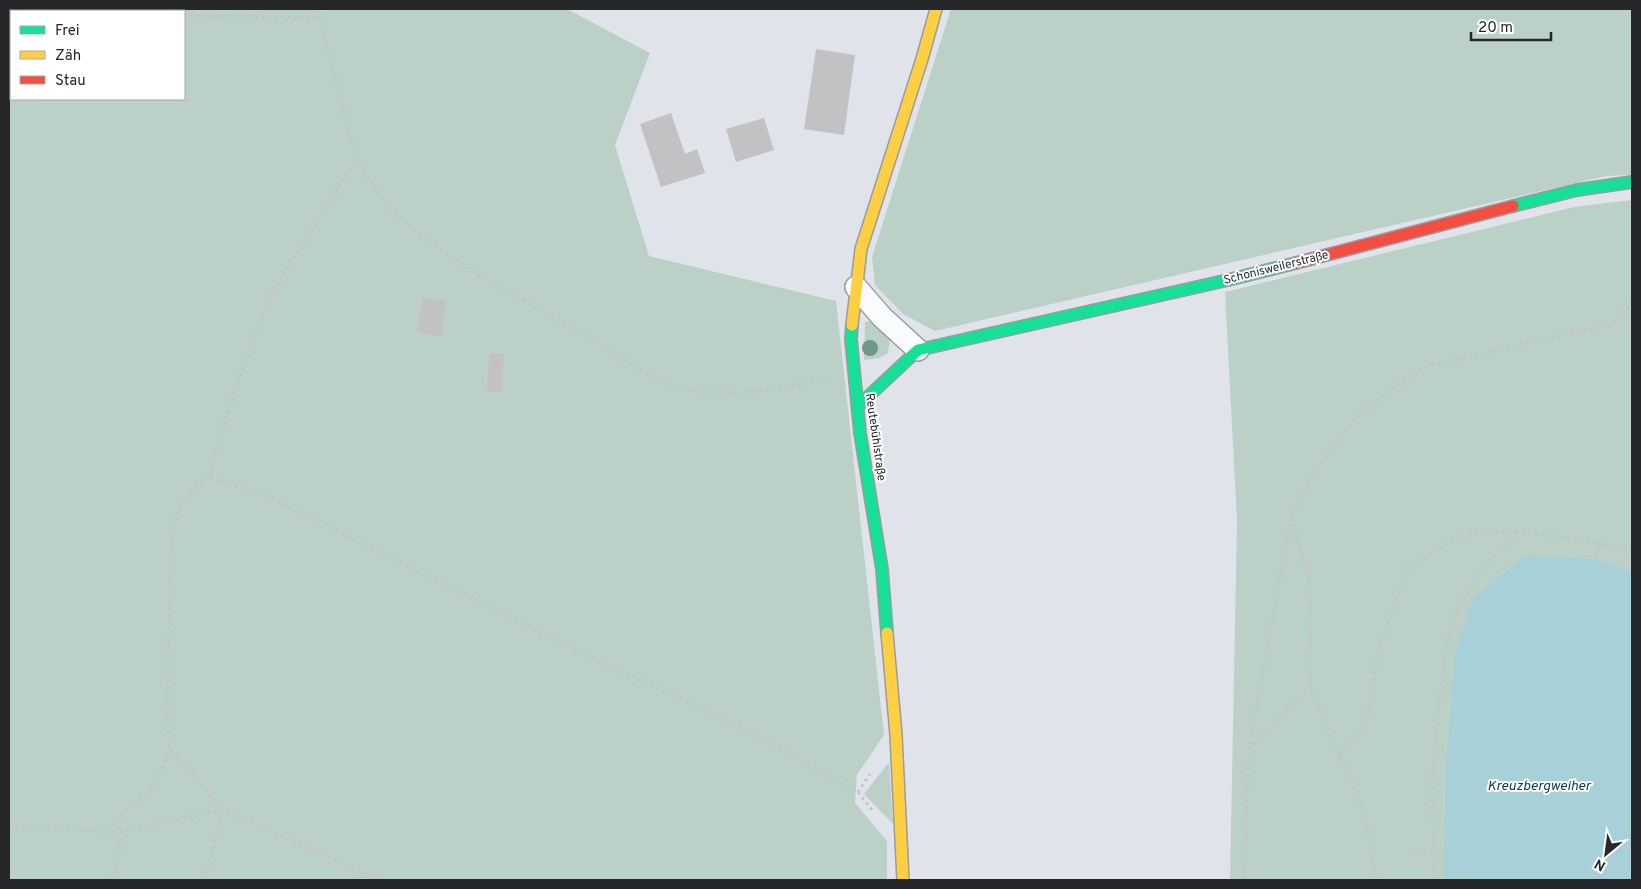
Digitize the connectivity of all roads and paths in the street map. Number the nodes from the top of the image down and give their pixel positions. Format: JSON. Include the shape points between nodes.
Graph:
{"nodes":[{"id":1,"x":317,"y":9,"type":"edge"},
{"id":2,"x":936,"y":9,"type":"edge"},
{"id":3,"x":185,"y":14,"type":"edge"},
{"id":4,"x":319,"y":18,"type":"junction"},
{"id":5,"x":356,"y":160,"type":"junction"},
{"id":6,"x":1632,"y":182,"type":"edge"},
{"id":7,"x":856,"y":287,"type":"junction"},
{"id":8,"x":1632,"y":303,"type":"edge"},
{"id":9,"x":918,"y":350,"type":"junction"},
{"id":10,"x":854,"y":376,"type":"junction"},
{"id":11,"x":858,"y":406,"type":"junction"},
{"id":12,"x":210,"y":478,"type":"junction"},
{"id":13,"x":1291,"y":516,"type":"junction"},
{"id":14,"x":1518,"y":531,"type":"junction"},
{"id":15,"x":1600,"y":543,"type":"junction"},
{"id":16,"x":1632,"y":554,"type":"edge"},
{"id":17,"x":1596,"y":559,"type":"dead end"},
{"id":18,"x":1310,"y":688,"type":"junction"},
{"id":19,"x":170,"y":749,"type":"junction"},
{"id":20,"x":1249,"y":749,"type":"junction"},
{"id":21,"x":1340,"y":754,"type":"junction"},
{"id":22,"x":224,"y":810,"type":"junction"},
{"id":23,"x":874,"y":813,"type":"dead end"},
{"id":24,"x":9,"y":826,"type":"edge"},
{"id":25,"x":118,"y":832,"type":"junction"},
{"id":26,"x":1410,"y":852,"type":"dead end"},
{"id":27,"x":1433,"y":854,"type":"junction"},
{"id":28,"x":113,"y":880,"type":"edge"},
{"id":29,"x":204,"y":880,"type":"edge"},
{"id":30,"x":380,"y":880,"type":"edge"},
{"id":31,"x":903,"y":880,"type":"edge"},
{"id":32,"x":1244,"y":880,"type":"edge"},
{"id":33,"x":1376,"y":880,"type":"edge"},
{"id":34,"x":1434,"y":880,"type":"edge"}],
"edges":[{"from":1,"to":4,"type":"path"},
{"from":2,"to":7,"type":"street","name":"Reutebühlstraße","via":[[861,249]]},
{"from":3,"to":4,"type":"path"},
{"from":4,"to":5,"type":"path"},
{"from":5,"to":10,"type":"path","via":[[386,204],[426,239],[473,272],[579,331],[638,369],[666,382],[692,391],[742,393]]},
{"from":5,"to":12,"type":"path","via":[[268,300],[219,436]]},
{"from":6,"to":9,"type":"street","name":"Schonisweilerstraße","via":[[1578,190],[1228,280]]},
{"from":7,"to":9,"type":"street","via":[[882,317]]},
{"from":7,"to":10,"type":"street","name":"Reutebühlstraße","via":[[852,339]]},
{"from":8,"to":13,"type":"path","via":[[1612,325],[1422,368],[1358,415],[1318,466]]},
{"from":9,"to":11,"type":"street"},
{"from":10,"to":11,"type":"street","name":"Reutebühlstraße"},
{"from":11,"to":31,"type":"street","name":"Reutebühlstraße","via":[[882,569],[896,735]]},
{"from":12,"to":19,"type":"path","via":[[194,487],[179,509],[172,532],[166,723]]},
{"from":12,"to":23,"type":"path","via":[[275,499],[548,637],[759,736],[858,792]]},
{"from":13,"to":18,"type":"path","via":[[1310,585]]},
{"from":13,"to":20,"type":"path"},
{"from":14,"to":15,"type":"path"},
{"from":14,"to":21,"type":"path","via":[[1458,536],[1407,569],[1378,651],[1368,722]]},
{"from":14,"to":27,"type":"path","via":[[1487,564],[1455,612],[1448,637],[1432,781]]},
{"from":15,"to":16,"type":"path"},
{"from":15,"to":17,"type":"path"},
{"from":18,"to":20,"type":"path"},
{"from":18,"to":21,"type":"path"},
{"from":19,"to":22,"type":"path"},
{"from":19,"to":25,"type":"path","via":[[154,787],[121,815]]},
{"from":20,"to":32,"type":"path"},
{"from":21,"to":33,"type":"path","via":[[1364,811]]},
{"from":22,"to":25,"type":"path"},
{"from":22,"to":29,"type":"path"},
{"from":22,"to":30,"type":"path"},
{"from":24,"to":25,"type":"path"},
{"from":25,"to":28,"type":"path","via":[[120,854]]},
{"from":26,"to":27,"type":"path"},
{"from":27,"to":34,"type":"path"}]}
